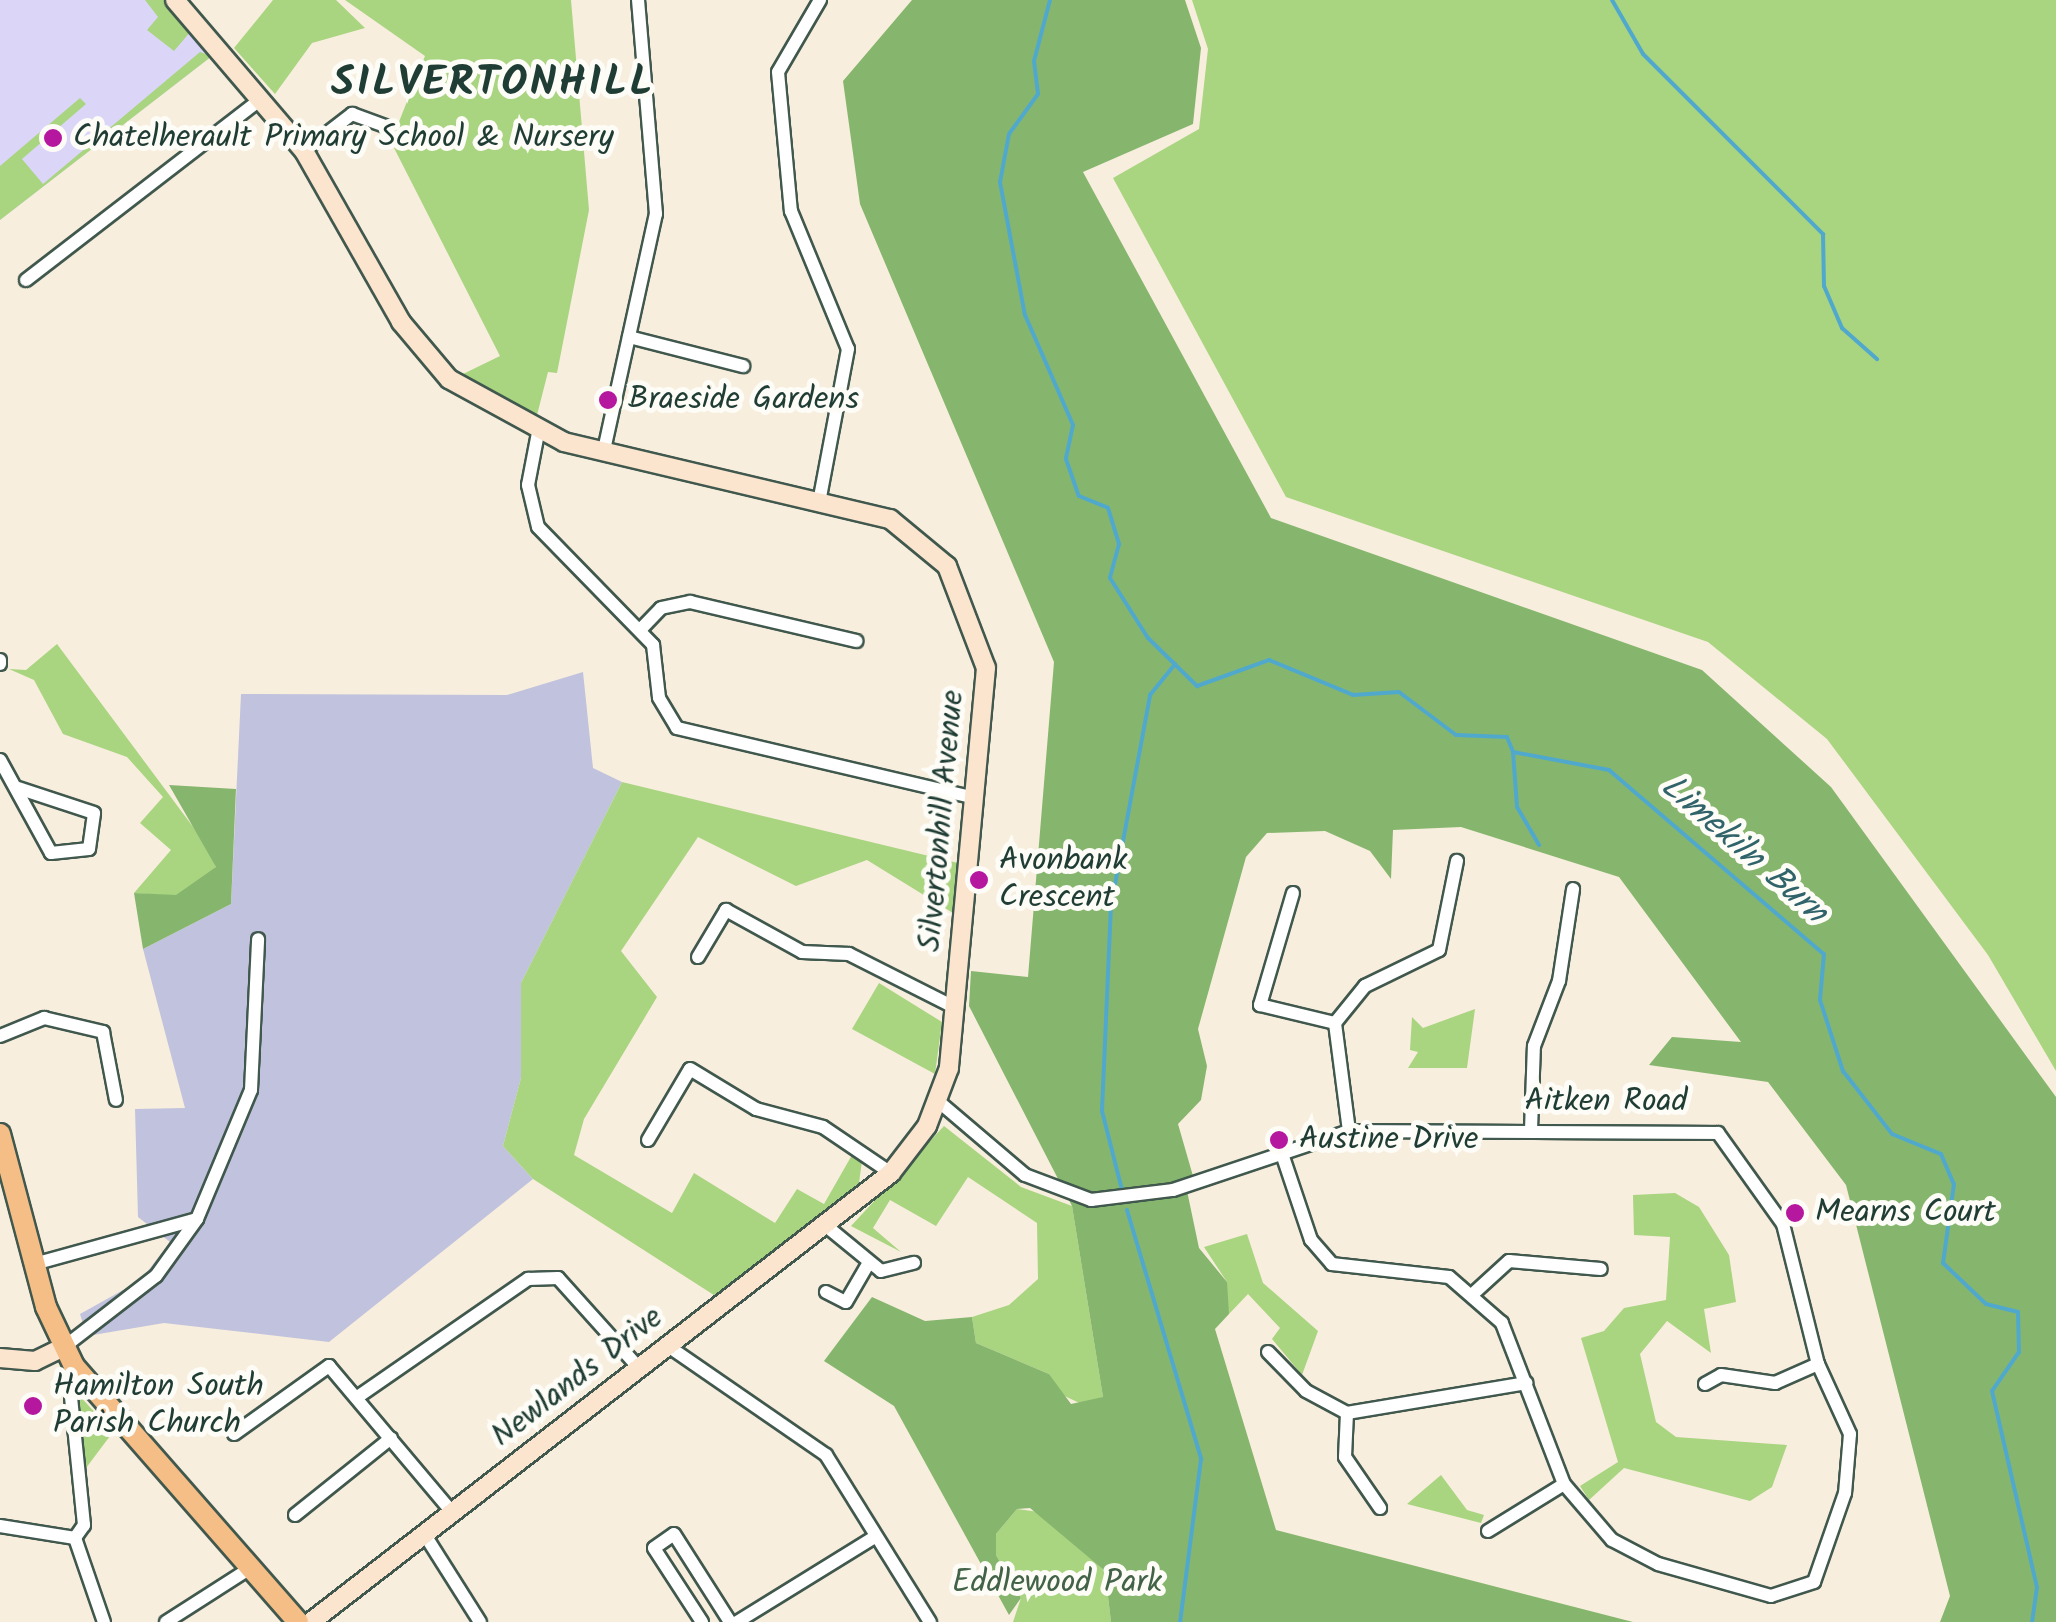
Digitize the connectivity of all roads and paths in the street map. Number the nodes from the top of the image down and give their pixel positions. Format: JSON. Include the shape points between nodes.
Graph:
{"nodes":[{"id":1,"x":175,"y":0,"type":"edge"},
{"id":2,"x":638,"y":0,"type":"edge"},
{"id":3,"x":820,"y":0,"type":"edge"},
{"id":4,"x":260,"y":100,"type":"junction"},
{"id":5,"x":387,"y":127,"type":"dead end"},
{"id":6,"x":304,"y":151,"type":"junction"},
{"id":7,"x":26,"y":280,"type":"dead end"},
{"id":8,"x":629,"y":337,"type":"junction"},
{"id":9,"x":743,"y":366,"type":"dead end"},
{"id":10,"x":538,"y":432,"type":"junction"},
{"id":11,"x":604,"y":450,"type":"junction"},
{"id":12,"x":820,"y":498,"type":"junction"},
{"id":13,"x":640,"y":630,"type":"junction"},
{"id":14,"x":856,"y":641,"type":"dead end"},
{"id":15,"x":0,"y":760,"type":"edge"},
{"id":16,"x":18,"y":788,"type":"junction"},
{"id":17,"x":976,"y":798,"type":"junction"},
{"id":18,"x":1457,"y":861,"type":"dead end"},
{"id":19,"x":1573,"y":889,"type":"dead end"},
{"id":20,"x":1292,"y":893,"type":"dead end"},
{"id":21,"x":258,"y":940,"type":"dead end"},
{"id":22,"x":698,"y":957,"type":"dead end"},
{"id":23,"x":956,"y":1008,"type":"junction"},
{"id":24,"x":1335,"y":1023,"type":"junction"},
{"id":25,"x":0,"y":1036,"type":"edge"},
{"id":26,"x":116,"y":1100,"type":"dead end"},
{"id":27,"x":938,"y":1100,"type":"junction"},
{"id":28,"x":1531,"y":1130,"type":"junction"},
{"id":29,"x":1349,"y":1131,"type":"junction"},
{"id":30,"x":0,"y":1134,"type":"edge"},
{"id":31,"x":648,"y":1140,"type":"dead end"},
{"id":32,"x":1282,"y":1154,"type":"junction"},
{"id":33,"x":886,"y":1177,"type":"junction"},
{"id":34,"x":198,"y":1219,"type":"junction"},
{"id":35,"x":825,"y":1224,"type":"junction"},
{"id":36,"x":914,"y":1263,"type":"dead end"},
{"id":37,"x":34,"y":1264,"type":"junction"},
{"id":38,"x":868,"y":1264,"type":"junction"},
{"id":39,"x":1601,"y":1269,"type":"dead end"},
{"id":40,"x":826,"y":1292,"type":"dead end"},
{"id":41,"x":1475,"y":1292,"type":"junction"},
{"id":42,"x":668,"y":1346,"type":"junction"},
{"id":43,"x":64,"y":1347,"type":"junction"},
{"id":44,"x":1268,"y":1352,"type":"dead end"},
{"id":45,"x":0,"y":1358,"type":"edge"},
{"id":46,"x":1818,"y":1364,"type":"junction"},
{"id":47,"x":640,"y":1369,"type":"junction"},
{"id":48,"x":1527,"y":1383,"type":"junction"},
{"id":49,"x":1705,"y":1384,"type":"dead end"},
{"id":50,"x":358,"y":1396,"type":"junction"},
{"id":51,"x":70,"y":1398,"type":"dead end"},
{"id":52,"x":1347,"y":1413,"type":"junction"},
{"id":53,"x":234,"y":1434,"type":"dead end"},
{"id":54,"x":391,"y":1438,"type":"junction"},
{"id":55,"x":1564,"y":1484,"type":"junction"},
{"id":56,"x":1380,"y":1508,"type":"dead end"},
{"id":57,"x":453,"y":1514,"type":"junction"},
{"id":58,"x":295,"y":1515,"type":"dead end"},
{"id":59,"x":0,"y":1526,"type":"edge"},
{"id":60,"x":1488,"y":1531,"type":"dead end"},
{"id":61,"x":425,"y":1534,"type":"junction"},
{"id":62,"x":876,"y":1536,"type":"junction"},
{"id":63,"x":74,"y":1538,"type":"junction"},
{"id":64,"x":252,"y":1567,"type":"junction"},
{"id":65,"x":760,"y":1616,"type":"edge"},
{"id":66,"x":104,"y":1622,"type":"edge"},
{"id":67,"x":166,"y":1622,"type":"edge"},
{"id":68,"x":298,"y":1622,"type":"edge"},
{"id":69,"x":312,"y":1622,"type":"edge"},
{"id":70,"x":480,"y":1622,"type":"edge"},
{"id":71,"x":702,"y":1622,"type":"edge"},
{"id":72,"x":734,"y":1622,"type":"edge"},
{"id":73,"x":930,"y":1622,"type":"edge"}],
"edges":[{"from":1,"to":4,"type":"street","name":"Silvertonhill Avenue"},
{"from":2,"to":8,"type":"street","via":[[656,214]]},
{"from":3,"to":12,"type":"street","via":[[778,72],[791,211],[848,349]]},
{"from":4,"to":6,"type":"street","name":"Silvertonhill Avenue"},
{"from":4,"to":7,"type":"street"},
{"from":5,"to":6,"type":"street","via":[[352,114]]},
{"from":6,"to":10,"type":"street","name":"Silvertonhill Avenue","via":[[420,352],[480,402]]},
{"from":8,"to":9,"type":"street"},
{"from":8,"to":11,"type":"street"},
{"from":10,"to":11,"type":"street","name":"Silvertonhill Avenue"},
{"from":10,"to":13,"type":"street","via":[[528,485],[538,527]]},
{"from":11,"to":12,"type":"street","name":"Silvertonhill Avenue"},
{"from":12,"to":17,"type":"street","name":"Silvertonhill Avenue","via":[[917,536],[962,590],[986,668]]},
{"from":13,"to":14,"type":"street","via":[[661,608],[690,602]]},
{"from":13,"to":17,"type":"street","via":[[659,662],[665,714],[694,737]]},
{"from":15,"to":16,"type":"street"},
{"from":16,"to":16,"type":"street","via":[[94,814],[90,849],[51,853]]},
{"from":17,"to":23,"type":"street","name":"Silvertonhill Avenue"},
{"from":18,"to":24,"type":"street","via":[[1439,950],[1365,986]]},
{"from":19,"to":28,"type":"street","via":[[1560,981],[1534,1046]]},
{"from":20,"to":24,"type":"street","via":[[1260,1005]]},
{"from":21,"to":34,"type":"street","via":[[251,1090]]},
{"from":22,"to":23,"type":"street","via":[[726,910],[802,952],[849,954]]},
{"from":23,"to":27,"type":"street","name":"Silvertonhill Avenue"},
{"from":24,"to":29,"type":"street"},
{"from":25,"to":26,"type":"street","via":[[44,1018],[103,1032]]},
{"from":27,"to":32,"type":"street","name":"Aitken Road","via":[[1025,1175],[1091,1200],[1173,1190]]},
{"from":27,"to":33,"type":"street","name":"Silvertonhill Avenue"},
{"from":28,"to":29,"type":"street","name":"Aitken Road"},
{"from":28,"to":46,"type":"street","name":"Aitken Road","via":[[1700,1128],[1731,1143],[1788,1236]]},
{"from":29,"to":32,"type":"street","name":"Aitken Road"},
{"from":30,"to":37,"type":"main road"},
{"from":31,"to":33,"type":"street","via":[[690,1069],[756,1109],[823,1126]]},
{"from":32,"to":41,"type":"street","via":[[1311,1240],[1332,1264],[1449,1277]]},
{"from":33,"to":35,"type":"street","name":"Newlands Drive"},
{"from":34,"to":37,"type":"street"},
{"from":34,"to":43,"type":"street","via":[[156,1276]]},
{"from":35,"to":38,"type":"street"},
{"from":35,"to":42,"type":"street","name":"Newlands Drive"},
{"from":36,"to":38,"type":"street","via":[[895,1274]]},
{"from":37,"to":43,"type":"main road"},
{"from":38,"to":40,"type":"street","via":[[846,1302]]},
{"from":39,"to":41,"type":"street","via":[[1509,1261]]},
{"from":41,"to":48,"type":"street","via":[[1517,1346]]},
{"from":42,"to":47,"type":"street","name":"Newlands Drive"},
{"from":42,"to":62,"type":"street","via":[[826,1455]]},
{"from":43,"to":45,"type":"street","via":[[34,1360]]},
{"from":43,"to":64,"type":"main road"},
{"from":44,"to":52,"type":"street","via":[[1306,1391]]},
{"from":46,"to":49,"type":"street","via":[[1776,1383],[1721,1375]]},
{"from":46,"to":55,"type":"street","name":"Aitken Road","via":[[1854,1451],[1824,1568],[1800,1594],[1770,1596],[1634,1555]]},
{"from":47,"to":50,"type":"street","via":[[558,1278],[528,1279]]},
{"from":47,"to":57,"type":"street","name":"Newlands Drive"},
{"from":48,"to":52,"type":"street"},
{"from":48,"to":55,"type":"street"},
{"from":50,"to":53,"type":"street","via":[[338,1372],[319,1368]]},
{"from":50,"to":54,"type":"street"},
{"from":51,"to":63,"type":"street","via":[[84,1526]]},
{"from":52,"to":56,"type":"street","via":[[1344,1457]]},
{"from":54,"to":57,"type":"street"},
{"from":54,"to":58,"type":"street"},
{"from":55,"to":60,"type":"street"},
{"from":57,"to":61,"type":"street","name":"Newlands Drive"},
{"from":59,"to":63,"type":"street"},
{"from":61,"to":69,"type":"street","name":"Newlands Drive"},
{"from":61,"to":70,"type":"street"},
{"from":62,"to":65,"type":"street"},
{"from":62,"to":73,"type":"street"},
{"from":63,"to":66,"type":"street"},
{"from":64,"to":67,"type":"street"},
{"from":64,"to":68,"type":"main road"},
{"from":65,"to":72,"type":"street"},
{"from":71,"to":72,"type":"street","via":[[654,1548],[674,1534]]}]}
